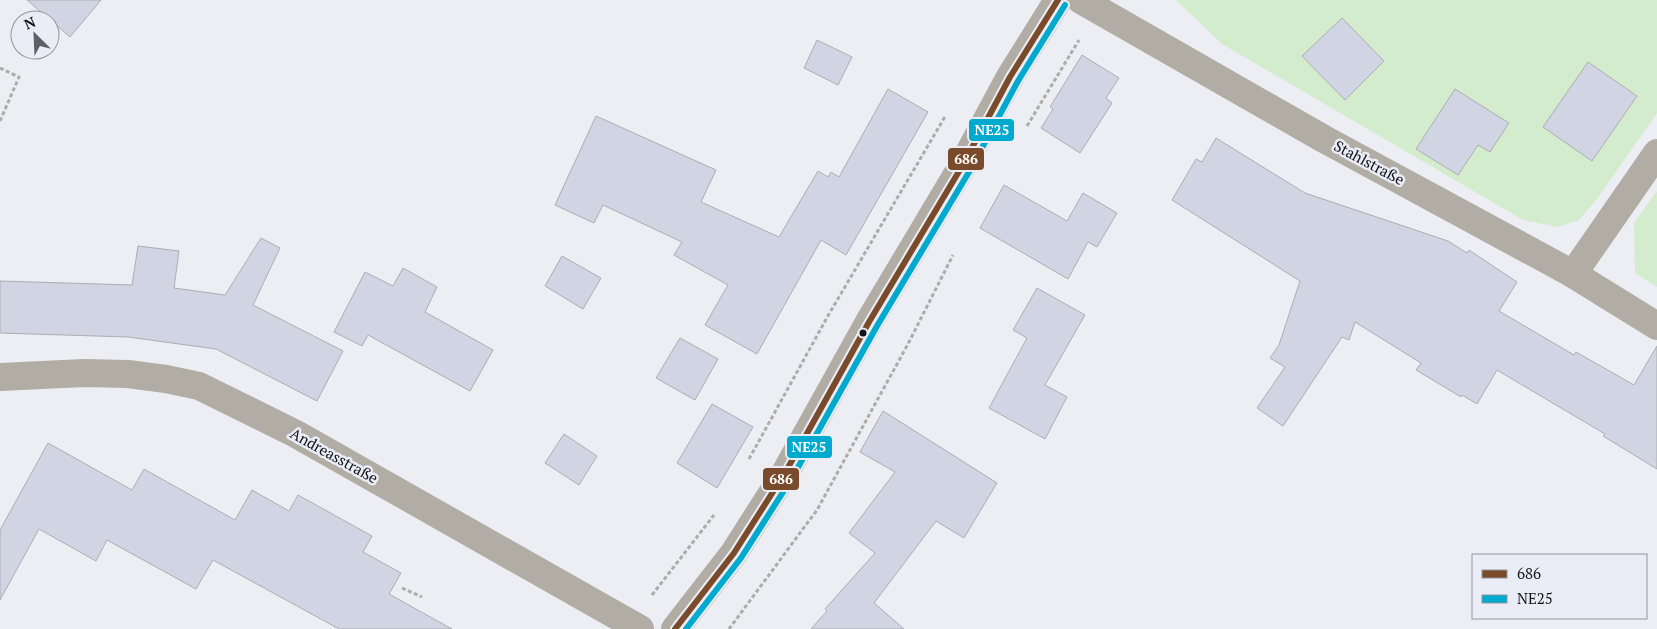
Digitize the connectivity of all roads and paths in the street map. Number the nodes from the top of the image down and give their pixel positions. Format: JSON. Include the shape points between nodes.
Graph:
{"nodes":[{"id":1,"x":1058,"y":0,"type":"edge"},
{"id":2,"x":1089,"y":5,"type":"edge"},
{"id":3,"x":0,"y":68,"type":"edge"},
{"id":4,"x":949,"y":111,"type":"dead end"},
{"id":5,"x":0,"y":121,"type":"edge"},
{"id":6,"x":1022,"y":135,"type":"dead end"},
{"id":7,"x":1657,"y":154,"type":"edge"},
{"id":8,"x":957,"y":247,"type":"dead end"},
{"id":9,"x":1573,"y":274,"type":"junction"},
{"id":10,"x":1657,"y":326,"type":"edge"},
{"id":11,"x":0,"y":377,"type":"edge"},
{"id":12,"x":744,"y":467,"type":"dead end"},
{"id":13,"x":718,"y":508,"type":"dead end"},
{"id":14,"x":402,"y":588,"type":"dead end"},
{"id":15,"x":422,"y":597,"type":"dead end"},
{"id":16,"x":635,"y":626,"type":"edge"},
{"id":17,"x":675,"y":629,"type":"edge"},
{"id":18,"x":729,"y":629,"type":"edge"}],
"edges":[{"from":1,"to":17,"type":"main road","via":[[1010,77],[785,473],[734,554]]},
{"from":2,"to":6,"type":"path"},
{"from":2,"to":9,"type":"street","name":"Stahlstraße","via":[[1324,139]]},
{"from":3,"to":5,"type":"path","via":[[19,77]]},
{"from":4,"to":12,"type":"path","via":[[829,314]]},
{"from":7,"to":9,"type":"street"},
{"from":8,"to":18,"type":"path","via":[[817,510]]},
{"from":9,"to":10,"type":"street","name":"Stahlstraße"},
{"from":11,"to":16,"type":"street","name":"Andreasstraße","via":[[128,374],[199,386],[296,434]]},
{"from":13,"to":16,"type":"path"},
{"from":14,"to":15,"type":"path"}]}
